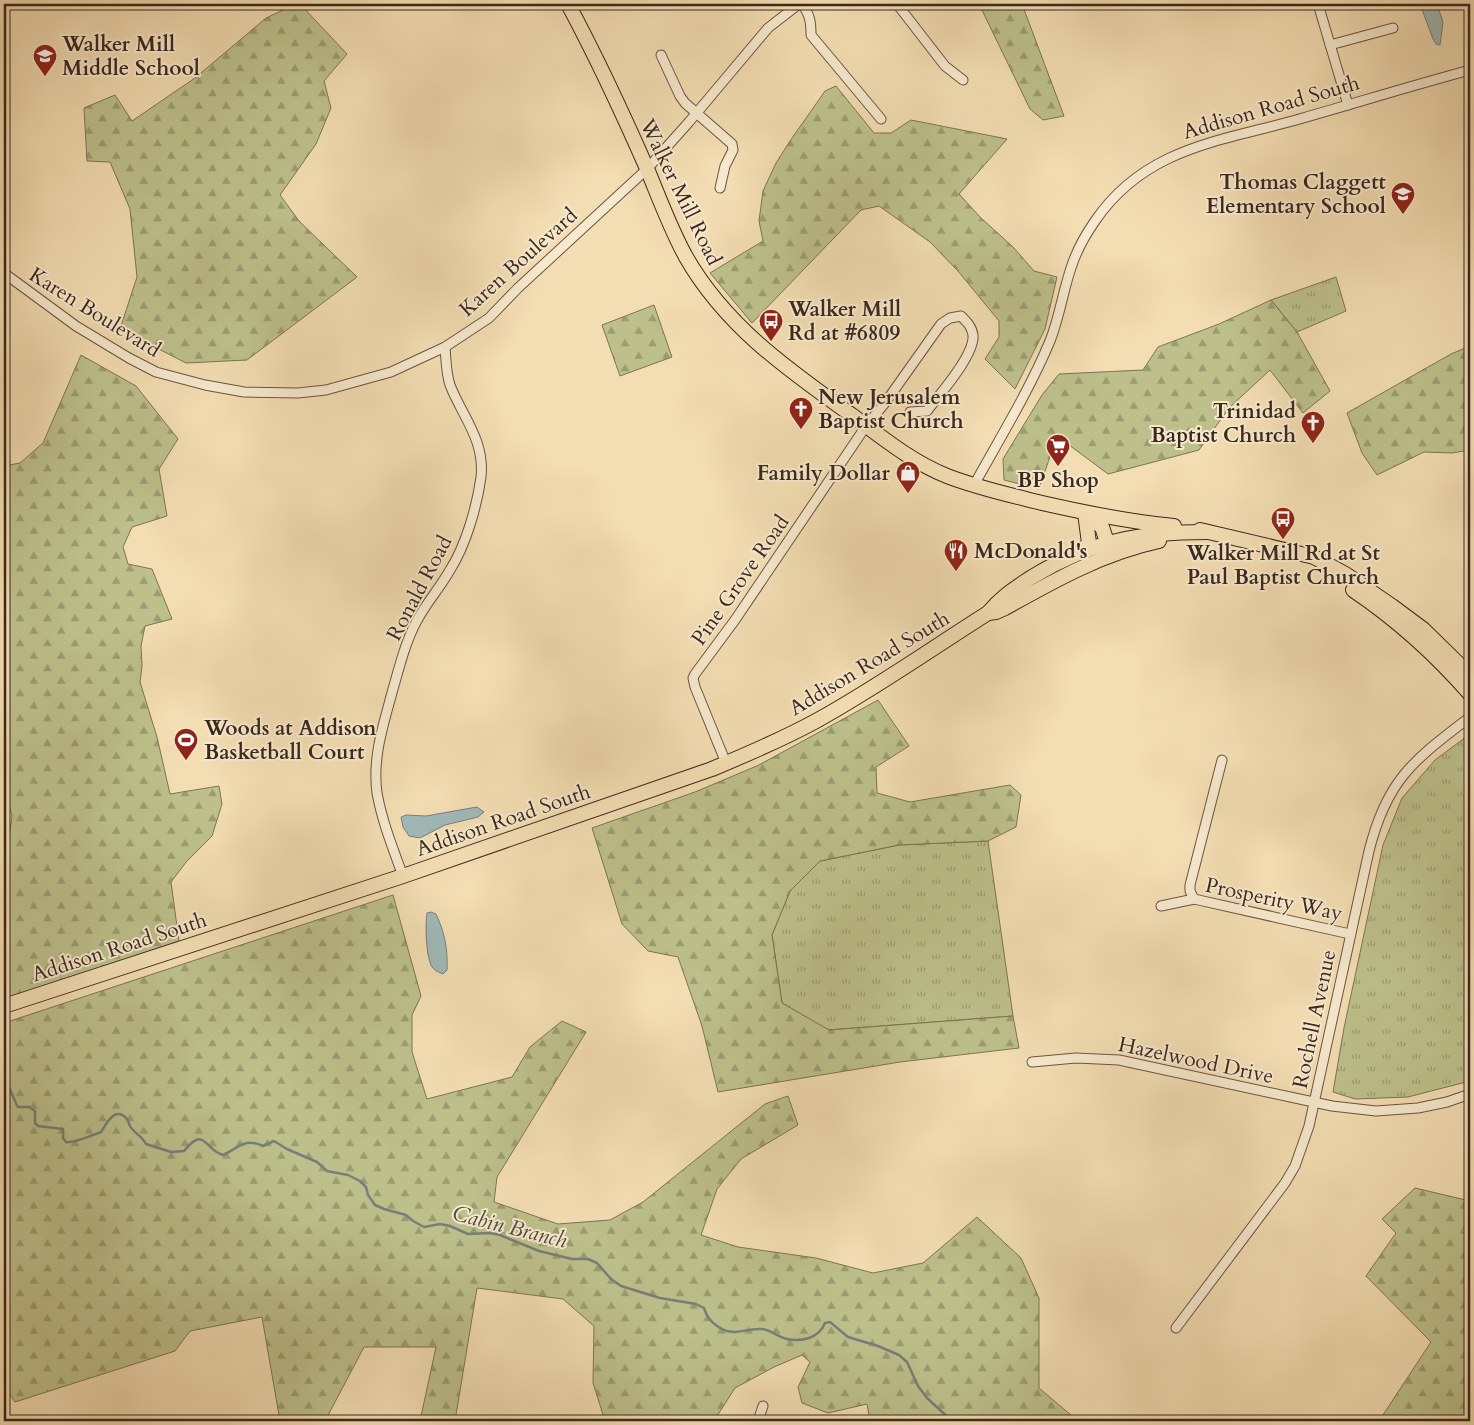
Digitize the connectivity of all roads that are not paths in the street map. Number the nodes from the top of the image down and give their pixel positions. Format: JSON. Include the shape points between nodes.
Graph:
{"nodes":[{"id":1,"x":568,"y":4,"type":"edge"},
{"id":2,"x":800,"y":4,"type":"edge"},
{"id":3,"x":897,"y":4,"type":"edge"},
{"id":4,"x":1318,"y":4,"type":"edge"},
{"id":5,"x":1393,"y":28,"type":"dead end"},
{"id":6,"x":1330,"y":45,"type":"junction"},
{"id":7,"x":661,"y":55,"type":"dead end"},
{"id":8,"x":1470,"y":70,"type":"edge"},
{"id":9,"x":964,"y":80,"type":"dead end"},
{"id":10,"x":1348,"y":105,"type":"junction"},
{"id":11,"x":696,"y":114,"type":"junction"},
{"id":12,"x":881,"y":119,"type":"dead end"},
{"id":13,"x":647,"y":169,"type":"junction"},
{"id":14,"x":720,"y":188,"type":"dead end"},
{"id":15,"x":4,"y":273,"type":"edge"},
{"id":16,"x":445,"y":347,"type":"junction"},
{"id":17,"x":910,"y":412,"type":"dead end"},
{"id":18,"x":866,"y":426,"type":"junction"},
{"id":19,"x":974,"y":485,"type":"junction"},
{"id":20,"x":1085,"y":513,"type":"junction"},
{"id":21,"x":1212,"y":533,"type":"junction"},
{"id":22,"x":1109,"y":548,"type":"junction"},
{"id":23,"x":1081,"y":552,"type":"junction"},
{"id":24,"x":1293,"y":552,"type":"junction"},
{"id":25,"x":988,"y":613,"type":"junction"},
{"id":26,"x":1470,"y":675,"type":"edge"},
{"id":27,"x":1470,"y":694,"type":"edge"},
{"id":28,"x":1470,"y":717,"type":"edge"},
{"id":29,"x":1222,"y":760,"type":"dead end"},
{"id":30,"x":726,"y":763,"type":"junction"},
{"id":31,"x":403,"y":876,"type":"junction"},
{"id":32,"x":1194,"y":899,"type":"junction"},
{"id":33,"x":1161,"y":906,"type":"dead end"},
{"id":34,"x":1350,"y":934,"type":"junction"},
{"id":35,"x":4,"y":1006,"type":"edge"},
{"id":36,"x":1032,"y":1062,"type":"dead end"},
{"id":37,"x":1470,"y":1094,"type":"edge"},
{"id":38,"x":1314,"y":1102,"type":"junction"},
{"id":39,"x":1176,"y":1328,"type":"dead end"},
{"id":40,"x":763,"y":1406,"type":"dead end"},
{"id":41,"x":758,"y":1421,"type":"edge"}],
"edges":[{"from":1,"to":13,"type":"main road","name":"Walker Mill Road"},
{"from":2,"to":11,"type":"street","name":"Karen Boulevard","via":[[768,28]]},
{"from":2,"to":12,"type":"street","via":[[809,13],[811,35]]},
{"from":3,"to":9,"type":"street","via":[[945,66]]},
{"from":4,"to":6,"type":"street"},
{"from":5,"to":6,"type":"street"},
{"from":6,"to":10,"type":"street"},
{"from":7,"to":11,"type":"street","via":[[680,96]]},
{"from":8,"to":10,"type":"street","name":"Addison Road South"},
{"from":10,"to":19,"type":"street","name":"Addison Road South","via":[[1189,149],[1153,166],[1110,203],[1081,244],[1050,340]]},
{"from":11,"to":13,"type":"street","name":"Karen Boulevard"},
{"from":11,"to":14,"type":"street","via":[[733,147]]},
{"from":13,"to":16,"type":"street","name":"Karen Boulevard","via":[[489,318]]},
{"from":13,"to":18,"type":"main road","name":"Walker Mill Road","via":[[686,257],[731,319],[784,367]]},
{"from":15,"to":16,"type":"street","name":"Karen Boulevard","via":[[76,326],[129,358],[156,372],[222,389],[287,394],[326,390],[391,372]]},
{"from":16,"to":31,"type":"street","name":"Ronald Road","via":[[449,383],[474,430],[481,472],[464,540],[451,569],[418,618],[402,657],[380,739],[376,761],[377,792]]},
{"from":17,"to":18,"type":"street","name":"Pine Grove Road","via":[[927,410],[972,347],[971,326],[962,316],[941,324]]},
{"from":18,"to":19,"type":"main road","name":"Walker Mill Road","via":[[917,462]]},
{"from":18,"to":30,"type":"street","name":"Pine Grove Road","via":[[694,676],[694,688]]},
{"from":19,"to":20,"type":"main road","name":"Walker Mill Road"},
{"from":20,"to":21,"type":"main road","name":"Walker Mill Road"},
{"from":20,"to":22,"type":"main road","name":"Walker Mill Road","via":[[1102,527]]},
{"from":20,"to":23,"type":"main road","via":[[1089,543]]},
{"from":21,"to":22,"type":"main road","name":"Addison Road South","via":[[1173,532],[1139,536]]},
{"from":21,"to":24,"type":"main road","name":"Walker Mill Road"},
{"from":22,"to":23,"type":"main road","name":"Addison Road South"},
{"from":22,"to":25,"type":"main road","name":"Addison Road South","via":[[1005,608]]},
{"from":23,"to":25,"type":"main road","name":"Addison Road South","via":[[1052,565],[1009,592]]},
{"from":24,"to":26,"type":"main road","name":"Walker Mill Road","via":[[1314,557],[1347,575],[1392,606],[1423,629]]},
{"from":24,"to":27,"type":"main road","name":"Walker Mill Road","via":[[1339,580],[1394,621],[1446,667]]},
{"from":25,"to":30,"type":"main road","name":"Addison Road South","via":[[816,721]]},
{"from":28,"to":34,"type":"street","name":"Rochell Avenue","via":[[1412,764],[1391,792],[1373,835]]},
{"from":29,"to":32,"type":"street","via":[[1190,885]]},
{"from":30,"to":31,"type":"main road","name":"Addison Road South"},
{"from":31,"to":35,"type":"main road","name":"Addison Road South"},
{"from":32,"to":33,"type":"street","name":"Prosperity Way"},
{"from":32,"to":34,"type":"street","name":"Prosperity Way"},
{"from":34,"to":38,"type":"street","name":"Rochell Avenue"},
{"from":36,"to":38,"type":"street","name":"Hazelwood Drive","via":[[1076,1058],[1118,1060]]},
{"from":37,"to":38,"type":"street","name":"Hazelwood Drive","via":[[1447,1102],[1389,1111]]},
{"from":38,"to":39,"type":"street","name":"Rochell Avenue","via":[[1302,1146],[1285,1183]]},
{"from":40,"to":41,"type":"street"}]}
